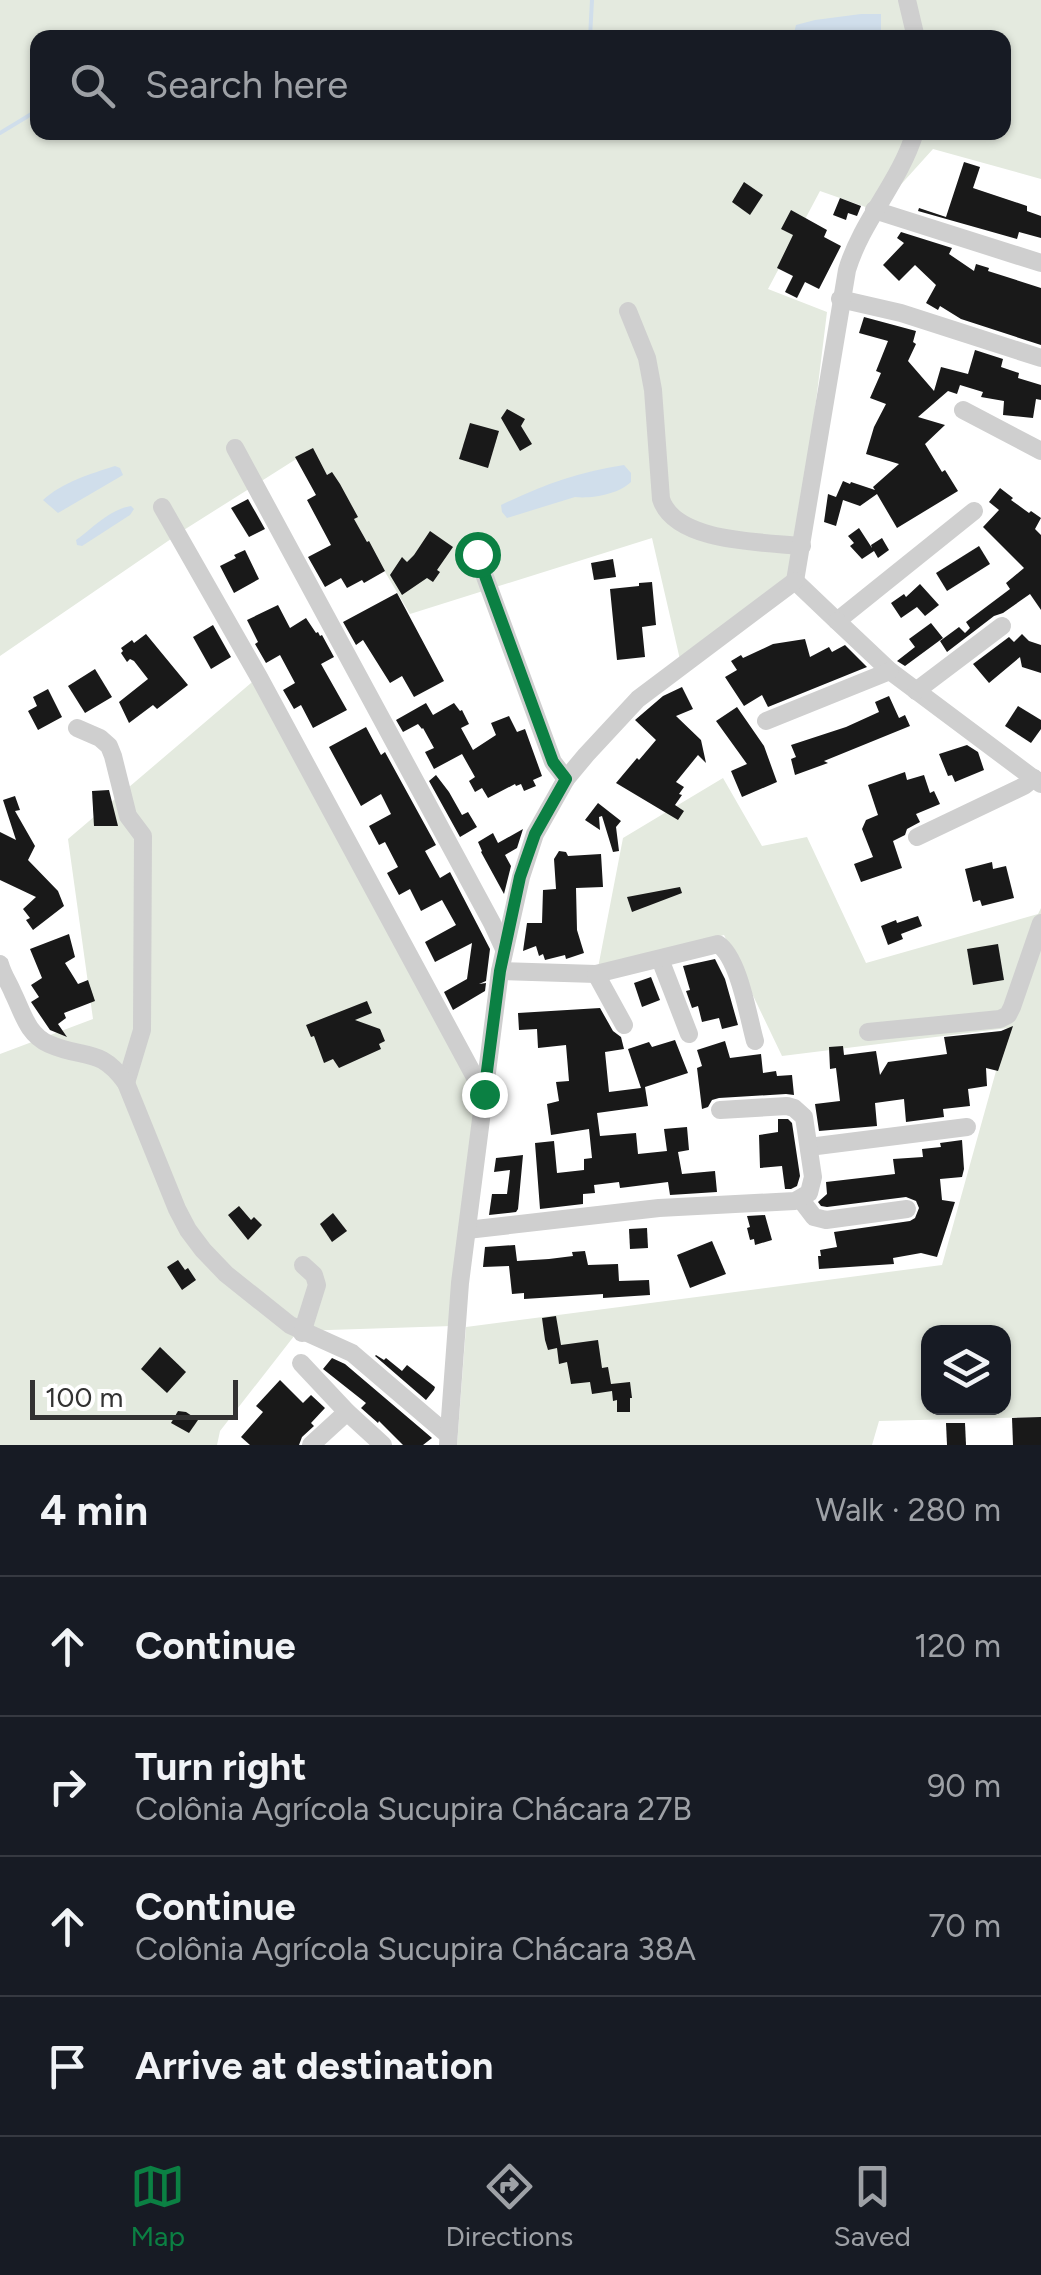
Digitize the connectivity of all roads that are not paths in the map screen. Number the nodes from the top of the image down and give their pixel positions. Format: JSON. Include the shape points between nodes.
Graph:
{"nodes":[{"id":1,"x":907,"y":0,"type":"edge"},
{"id":2,"x":914,"y":30,"type":"edge"},
{"id":3,"x":912,"y":140,"type":"edge"},
{"id":4,"x":874,"y":210,"type":"junction"},
{"id":5,"x":1041,"y":262,"type":"edge"},
{"id":6,"x":840,"y":299,"type":"junction"},
{"id":7,"x":628,"y":311,"type":"dead end"},
{"id":8,"x":1041,"y":358,"type":"edge"},
{"id":9,"x":963,"y":410,"type":"dead end"},
{"id":10,"x":235,"y":448,"type":"dead end"},
{"id":11,"x":1041,"y":451,"type":"edge"},
{"id":12,"x":162,"y":508,"type":"dead end"},
{"id":13,"x":974,"y":511,"type":"dead end"},
{"id":14,"x":802,"y":546,"type":"junction"},
{"id":15,"x":477,"y":554,"type":"dead end"},
{"id":16,"x":795,"y":581,"type":"junction"},
{"id":17,"x":837,"y":620,"type":"junction"},
{"id":18,"x":1002,"y":626,"type":"dead end"},
{"id":19,"x":890,"y":671,"type":"junction"},
{"id":20,"x":916,"y":691,"type":"junction"},
{"id":21,"x":766,"y":721,"type":"dead end"},
{"id":22,"x":77,"y":728,"type":"dead end"},
{"id":23,"x":566,"y":779,"type":"junction"},
{"id":24,"x":1037,"y":781,"type":"edge"},
{"id":25,"x":917,"y":837,"type":"dead end"},
{"id":26,"x":1041,"y":923,"type":"edge"},
{"id":27,"x":504,"y":949,"type":"junction"},
{"id":28,"x":660,"y":959,"type":"junction"},
{"id":29,"x":0,"y":964,"type":"edge"},
{"id":30,"x":500,"y":971,"type":"junction"},
{"id":31,"x":596,"y":974,"type":"junction"},
{"id":32,"x":624,"y":1024,"type":"dead end"},
{"id":33,"x":868,"y":1032,"type":"dead end"},
{"id":34,"x":688,"y":1034,"type":"dead end"},
{"id":35,"x":755,"y":1041,"type":"dead end"},
{"id":36,"x":126,"y":1084,"type":"junction"},
{"id":37,"x":484,"y":1094,"type":"junction"},
{"id":38,"x":720,"y":1110,"type":"dead end"},
{"id":39,"x":967,"y":1126,"type":"dead end"},
{"id":40,"x":809,"y":1147,"type":"junction"},
{"id":41,"x":802,"y":1200,"type":"junction"},
{"id":42,"x":907,"y":1208,"type":"dead end"},
{"id":43,"x":467,"y":1230,"type":"junction"},
{"id":44,"x":303,"y":1266,"type":"dead end"},
{"id":45,"x":302,"y":1333,"type":"junction"},
{"id":46,"x":301,"y":1363,"type":"dead end"},
{"id":47,"x":347,"y":1412,"type":"junction"},
{"id":48,"x":448,"y":1440,"type":"edge"},
{"id":49,"x":310,"y":1445,"type":"edge"},
{"id":50,"x":383,"y":1445,"type":"edge"}],
"edges":[{"from":1,"to":2,"type":"street"},
{"from":3,"to":4,"type":"street"},
{"from":4,"to":5,"type":"street"},
{"from":4,"to":6,"type":"street","via":[[853,250]]},
{"from":6,"to":8,"type":"street"},
{"from":6,"to":14,"type":"street"},
{"from":7,"to":14,"type":"street","via":[[647,358],[665,510],[700,532]]},
{"from":9,"to":11,"type":"street"},
{"from":10,"to":27,"type":"street"},
{"from":12,"to":37,"type":"street"},
{"from":13,"to":17,"type":"street"},
{"from":14,"to":16,"type":"street"},
{"from":15,"to":23,"type":"street","via":[[553,762]]},
{"from":16,"to":17,"type":"street"},
{"from":16,"to":23,"type":"street","via":[[638,699]]},
{"from":17,"to":19,"type":"street"},
{"from":18,"to":20,"type":"street"},
{"from":19,"to":20,"type":"street"},
{"from":19,"to":21,"type":"street"},
{"from":20,"to":24,"type":"street"},
{"from":22,"to":36,"type":"street","via":[[108,746],[128,816],[143,836],[142,1030]]},
{"from":23,"to":27,"type":"street","via":[[535,834]]},
{"from":24,"to":25,"type":"street"},
{"from":26,"to":33,"type":"street","via":[[1008,1014]]},
{"from":27,"to":30,"type":"street"},
{"from":28,"to":31,"type":"street"},
{"from":28,"to":34,"type":"street"},
{"from":28,"to":35,"type":"street","via":[[722,946]]},
{"from":29,"to":36,"type":"street","via":[[33,1033],[48,1044],[102,1059]]},
{"from":30,"to":31,"type":"street"},
{"from":30,"to":37,"type":"street"},
{"from":31,"to":32,"type":"street"},
{"from":36,"to":45,"type":"street","via":[[188,1230],[226,1274]]},
{"from":37,"to":43,"type":"street"},
{"from":38,"to":40,"type":"street","via":[[794,1108],[804,1117]]},
{"from":39,"to":40,"type":"street"},
{"from":40,"to":41,"type":"street","via":[[813,1177]]},
{"from":41,"to":42,"type":"street","via":[[814,1217],[826,1220]]},
{"from":41,"to":43,"type":"street"},
{"from":43,"to":48,"type":"street"},
{"from":44,"to":45,"type":"street","via":[[317,1286]]},
{"from":45,"to":48,"type":"street","via":[[352,1353]]},
{"from":46,"to":47,"type":"street"},
{"from":47,"to":49,"type":"street"},
{"from":47,"to":50,"type":"street"}]}
